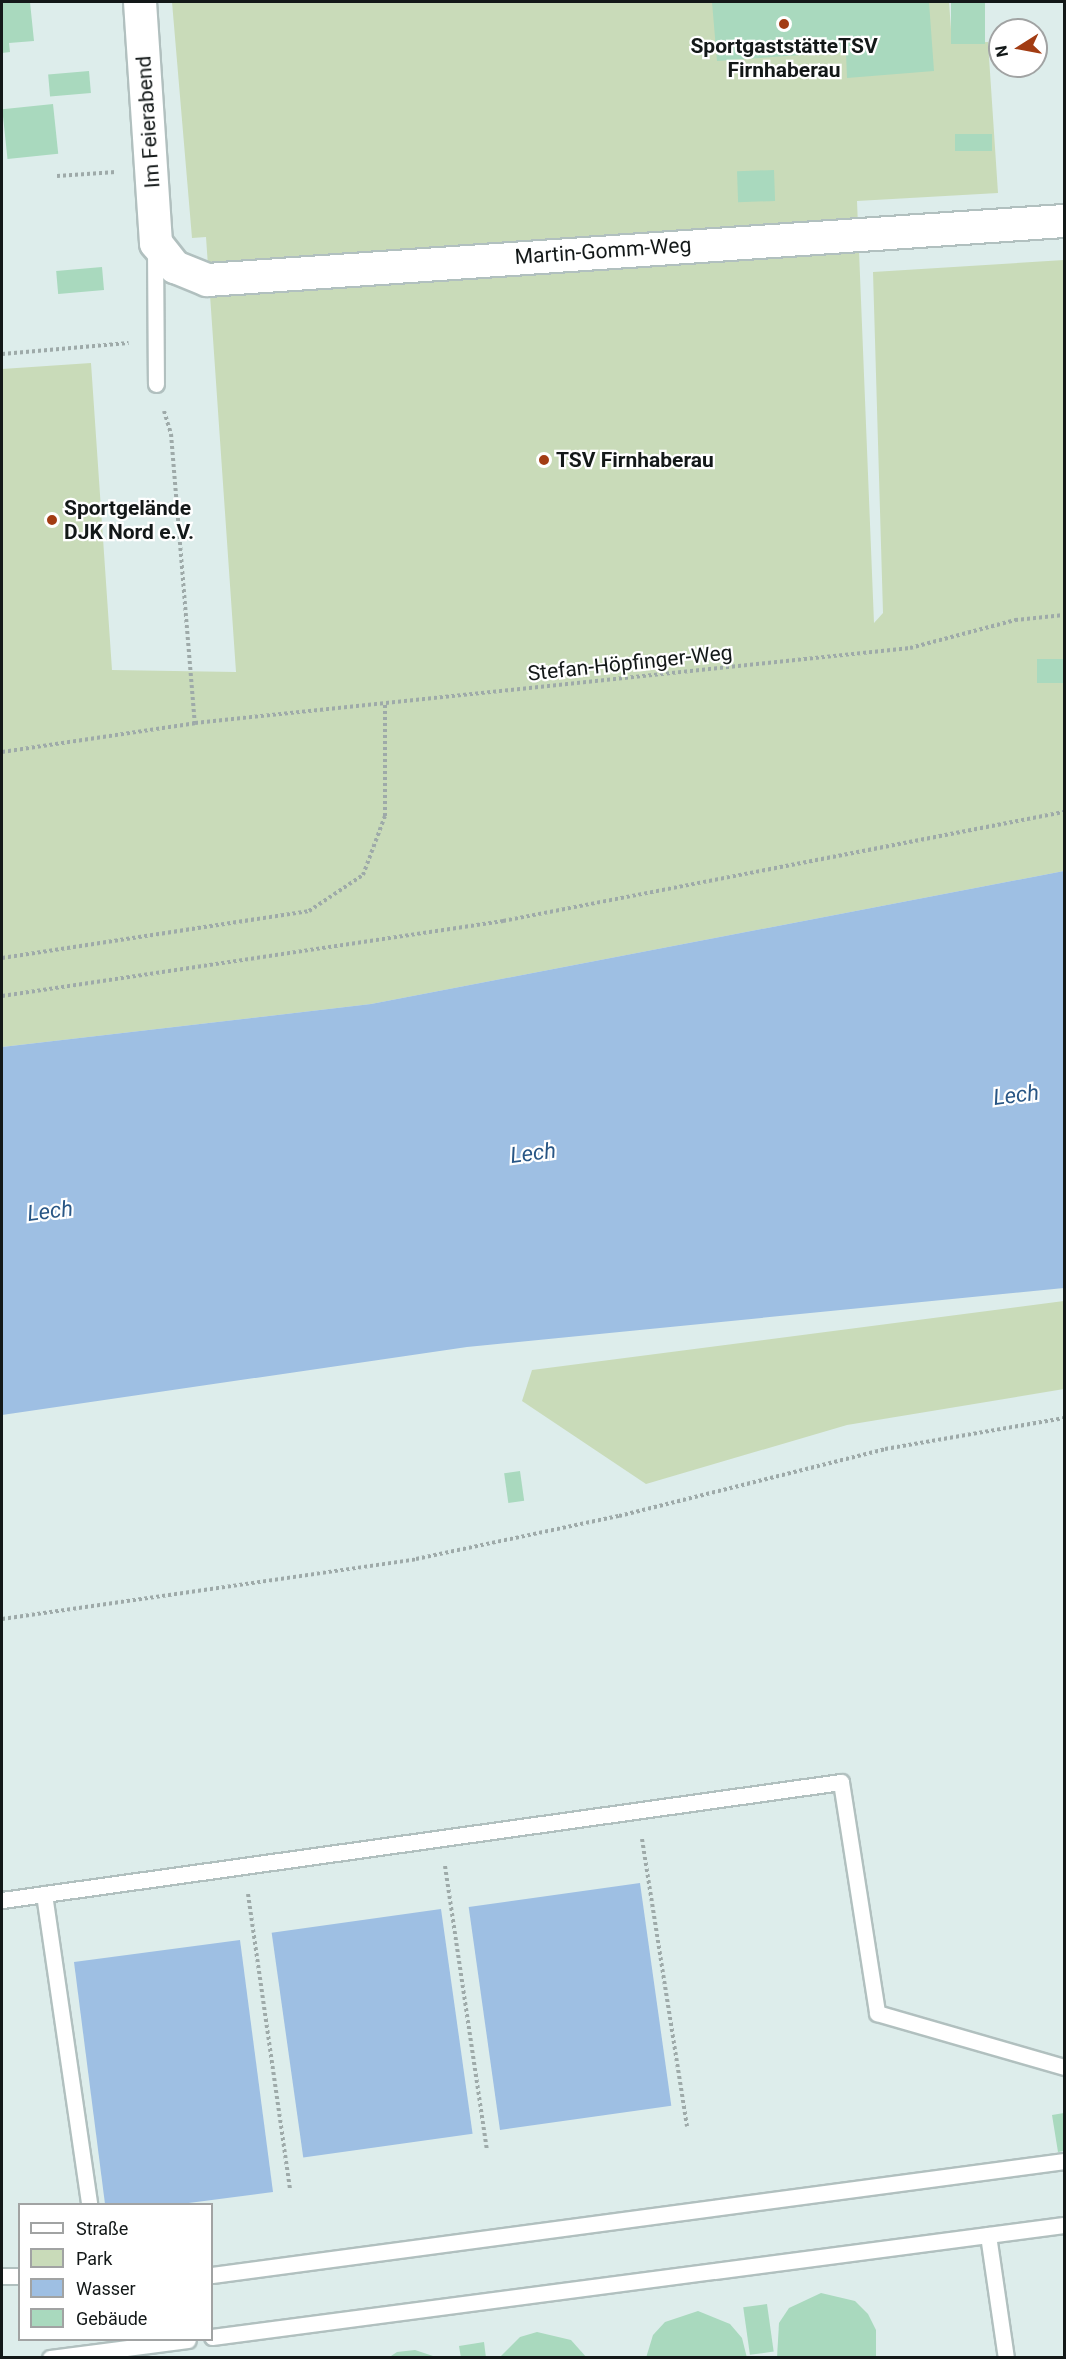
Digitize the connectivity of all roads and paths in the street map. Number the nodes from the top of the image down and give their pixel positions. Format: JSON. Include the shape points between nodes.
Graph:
{"nodes":[{"id":1,"x":140,"y":2,"type":"edge"},
{"id":2,"x":152,"y":170,"type":"junction"},
{"id":3,"x":57,"y":176,"type":"dead end"},
{"id":4,"x":1065,"y":221,"type":"edge"},
{"id":5,"x":156,"y":243,"type":"junction"},
{"id":6,"x":154,"y":341,"type":"junction"},
{"id":7,"x":2,"y":354,"type":"edge"},
{"id":8,"x":156,"y":384,"type":"joint"},
{"id":9,"x":1065,"y":615,"type":"edge"},
{"id":10,"x":385,"y":704,"type":"junction"},
{"id":11,"x":195,"y":723,"type":"junction"},
{"id":12,"x":2,"y":752,"type":"edge"},
{"id":13,"x":1065,"y":812,"type":"edge"},
{"id":14,"x":2,"y":958,"type":"edge"},
{"id":15,"x":2,"y":996,"type":"edge"},
{"id":16,"x":1065,"y":1418,"type":"edge"},
{"id":17,"x":2,"y":1619,"type":"edge"},
{"id":18,"x":637,"y":1811,"type":"junction"},
{"id":19,"x":441,"y":1838,"type":"junction"},
{"id":20,"x":244,"y":1866,"type":"junction"},
{"id":21,"x":44,"y":1894,"type":"junction"},
{"id":22,"x":2,"y":1900,"type":"edge"},
{"id":23,"x":1065,"y":2067,"type":"edge"},
{"id":24,"x":687,"y":2126,"type":"dead end"},
{"id":25,"x":487,"y":2150,"type":"dead end"},
{"id":26,"x":1065,"y":2161,"type":"edge"},
{"id":27,"x":290,"y":2190,"type":"dead end"},
{"id":28,"x":89,"y":2203,"type":"edge"},
{"id":29,"x":1065,"y":2225,"type":"edge"},
{"id":30,"x":988,"y":2235,"type":"junction"},
{"id":31,"x":2,"y":2276,"type":"edge"},
{"id":32,"x":18,"y":2276,"type":"edge"},
{"id":33,"x":213,"y":2276,"type":"edge"},
{"id":34,"x":213,"y":2337,"type":"edge"},
{"id":35,"x":181,"y":2341,"type":"edge"},
{"id":36,"x":1005,"y":2357,"type":"edge"},
{"id":37,"x":50,"y":2358,"type":"edge"}],
"edges":[{"from":1,"to":2,"type":"street","name":"Im Feierabend"},
{"from":2,"to":3,"type":"path"},
{"from":2,"to":5,"type":"street","name":"Im Feierabend"},
{"from":4,"to":5,"type":"street","name":"Martin-Gomm-Weg","via":[[207,280],[175,267]]},
{"from":5,"to":6,"type":"lane"},
{"from":6,"to":7,"type":"path"},
{"from":6,"to":8,"type":"lane"},
{"from":8,"to":11,"type":"path","via":[[171,434]]},
{"from":9,"to":10,"type":"path","name":"Stefan-Höpfinger-Weg","via":[[1016,621],[910,648]]},
{"from":10,"to":11,"type":"path","name":"Stefan-Höpfinger-Weg"},
{"from":10,"to":14,"type":"path","via":[[385,816],[363,875],[309,911]]},
{"from":11,"to":12,"type":"path","name":"Stefan-Höpfinger-Weg"},
{"from":13,"to":15,"type":"path","via":[[504,921]]},
{"from":16,"to":17,"type":"path","via":[[885,1449],[619,1516],[416,1559]]},
{"from":18,"to":19,"type":"lane"},
{"from":18,"to":23,"type":"lane","via":[[841,1782],[877,2013]]},
{"from":18,"to":24,"type":"path"},
{"from":19,"to":20,"type":"lane"},
{"from":19,"to":25,"type":"path"},
{"from":20,"to":21,"type":"lane"},
{"from":20,"to":27,"type":"path"},
{"from":21,"to":22,"type":"lane"},
{"from":21,"to":28,"type":"lane"},
{"from":26,"to":33,"type":"lane"},
{"from":29,"to":30,"type":"lane"},
{"from":30,"to":34,"type":"lane"},
{"from":30,"to":36,"type":"lane"},
{"from":31,"to":32,"type":"lane"},
{"from":35,"to":37,"type":"lane"}]}
